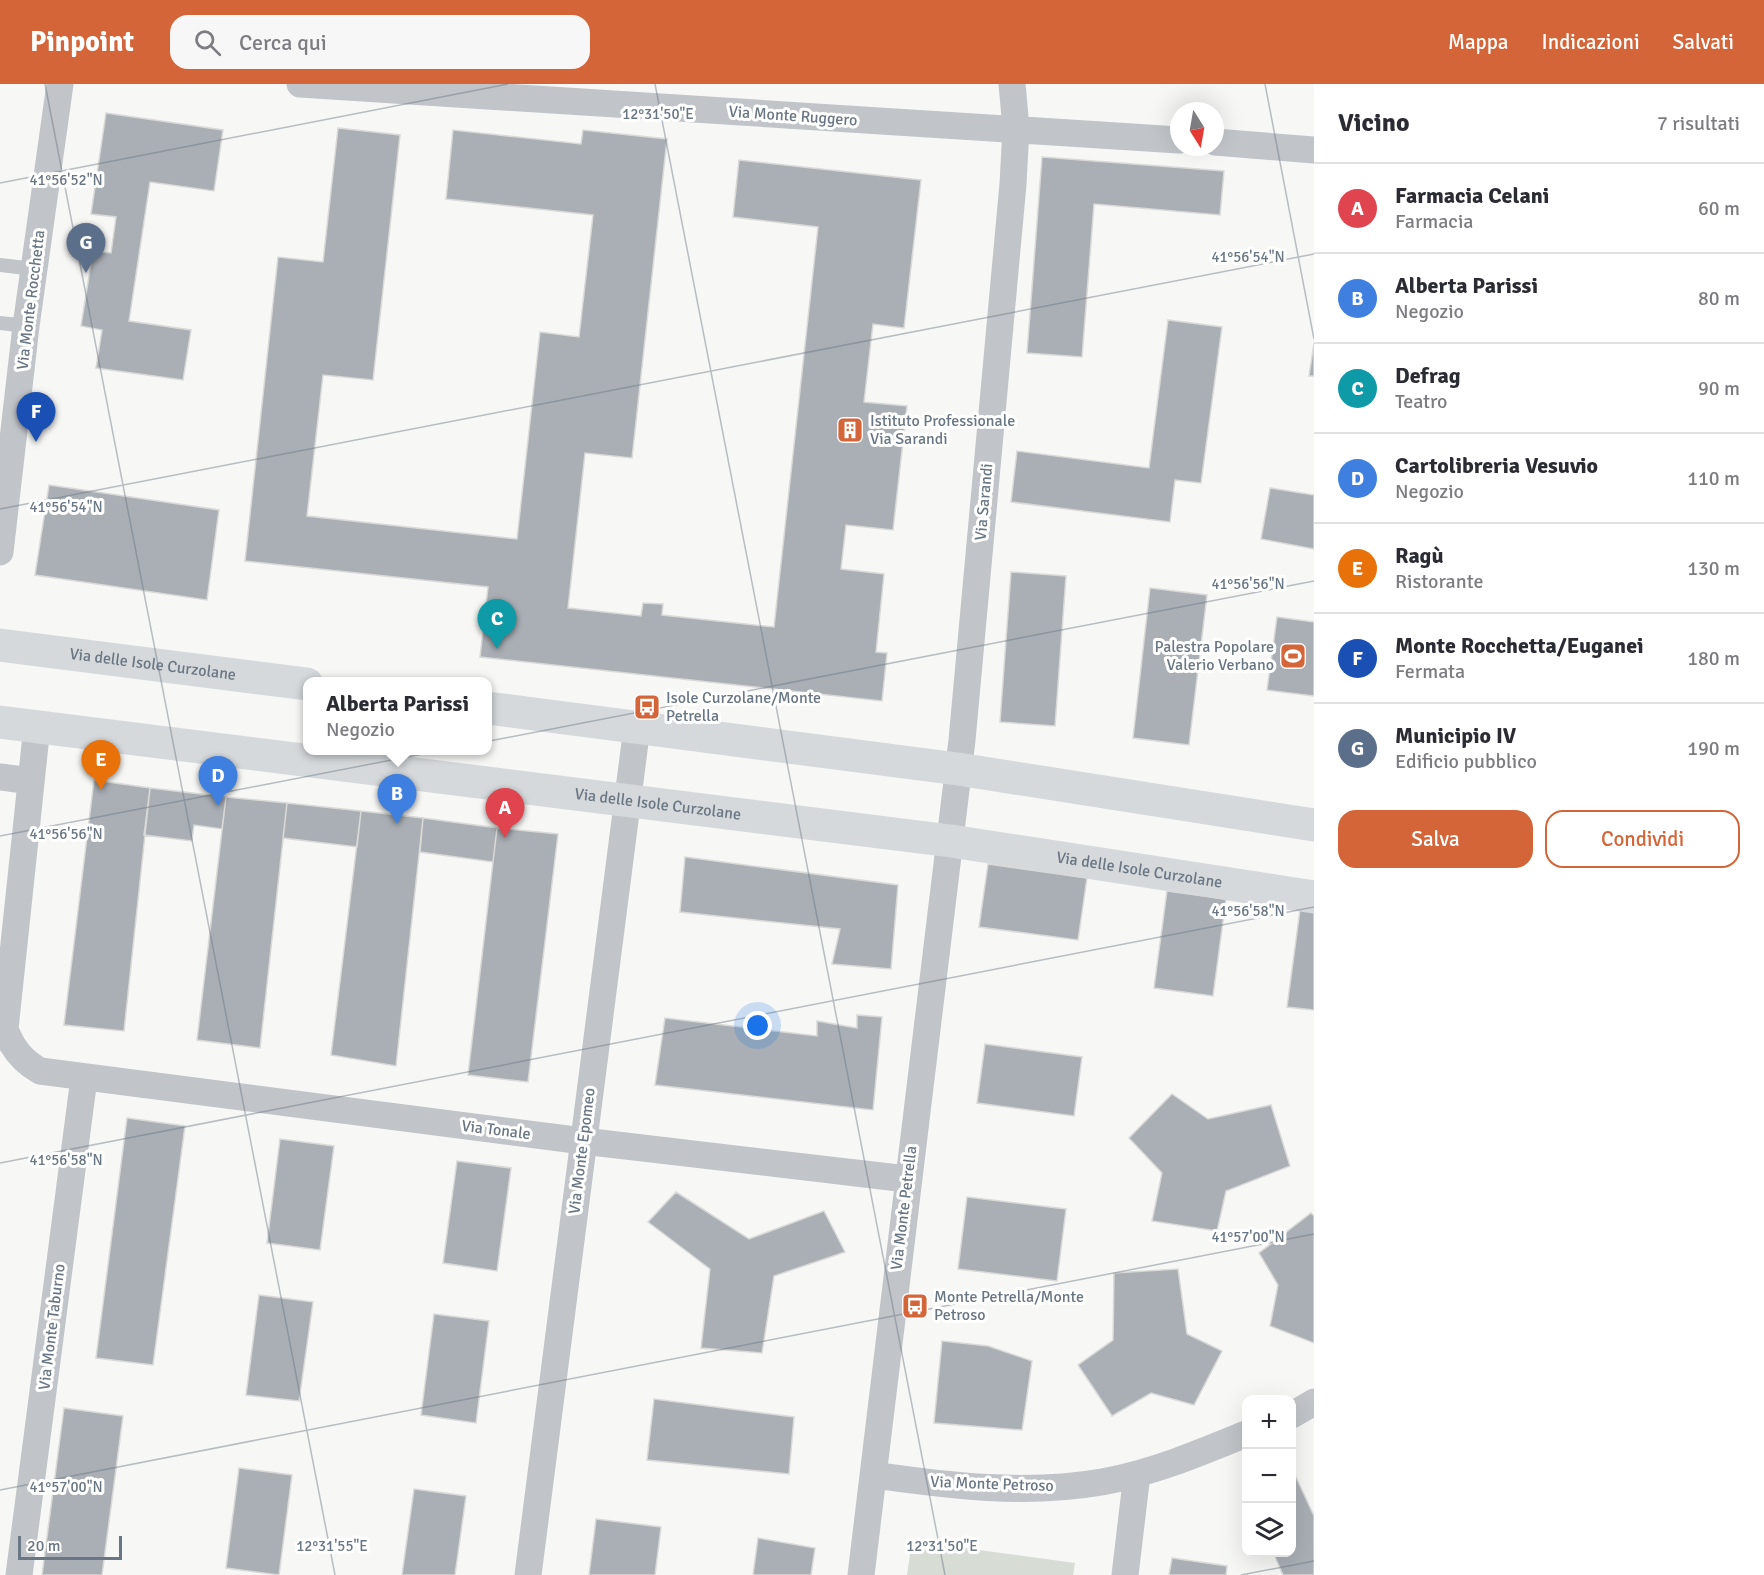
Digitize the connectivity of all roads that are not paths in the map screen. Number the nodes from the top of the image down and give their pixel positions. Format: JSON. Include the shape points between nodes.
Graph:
{"nodes":[{"id":1,"x":60,"y":84,"type":"edge"},
{"id":2,"x":300,"y":84,"type":"edge"},
{"id":3,"x":1012,"y":84,"type":"edge"},
{"id":4,"x":1016,"y":128,"type":"junction"},
{"id":5,"x":1170,"y":139,"type":"edge"},
{"id":6,"x":1224,"y":143,"type":"edge"},
{"id":7,"x":1314,"y":150,"type":"edge"},
{"id":8,"x":0,"y":265,"type":"edge"},
{"id":9,"x":34,"y":269,"type":"junction"},
{"id":10,"x":13,"y":325,"type":"edge"},
{"id":11,"x":0,"y":552,"type":"edge"},
{"id":12,"x":0,"y":645,"type":"edge"},
{"id":13,"x":303,"y":683,"type":"edge"},
{"id":14,"x":492,"y":709,"type":"edge"},
{"id":15,"x":0,"y":722,"type":"edge"},
{"id":16,"x":37,"y":726,"type":"junction"},
{"id":17,"x":637,"y":727,"type":"junction"},
{"id":18,"x":958,"y":769,"type":"junction"},
{"id":19,"x":0,"y":777,"type":"edge"},
{"id":20,"x":32,"y":781,"type":"junction"},
{"id":21,"x":626,"y":801,"type":"junction"},
{"id":22,"x":1314,"y":825,"type":"edge"},
{"id":23,"x":951,"y":841,"type":"junction"},
{"id":24,"x":1314,"y":897,"type":"edge"},
{"id":25,"x":84,"y":1078,"type":"junction"},
{"id":26,"x":583,"y":1141,"type":"junction"},
{"id":27,"x":907,"y":1179,"type":"junction"},
{"id":28,"x":1314,"y":1402,"type":"edge"},
{"id":29,"x":1296,"y":1412,"type":"edge"},
{"id":30,"x":1242,"y":1436,"type":"edge"},
{"id":31,"x":1137,"y":1474,"type":"junction"},
{"id":32,"x":874,"y":1475,"type":"junction"},
{"id":33,"x":19,"y":1575,"type":"edge"},
{"id":34,"x":528,"y":1575,"type":"edge"},
{"id":35,"x":861,"y":1575,"type":"edge"},
{"id":36,"x":1125,"y":1575,"type":"edge"}],
"edges":[{"from":1,"to":9,"type":"street","name":"Via Monte Rocchetta"},
{"from":2,"to":4,"type":"street","name":"Via Monte Ruggero"},
{"from":3,"to":4,"type":"street","name":"Via Sarandi"},
{"from":4,"to":5,"type":"street","name":"Via Monte Ruggero"},
{"from":4,"to":18,"type":"street","name":"Via Sarandi"},
{"from":6,"to":7,"type":"street"},
{"from":8,"to":9,"type":"lane"},
{"from":9,"to":10,"type":"street","name":"Via Monte Rocchetta"},
{"from":10,"to":11,"type":"street","name":"Via Monte Rocchetta"},
{"from":12,"to":13,"type":"street","name":"Via delle Isole Curzolane"},
{"from":14,"to":17,"type":"street"},
{"from":15,"to":16,"type":"street","name":"Via delle Isole Curzolane"},
{"from":16,"to":20,"type":"street","name":"Via Tonale"},
{"from":16,"to":21,"type":"street","name":"Via delle Isole Curzolane"},
{"from":17,"to":18,"type":"street"},
{"from":17,"to":21,"type":"street","name":"Via Monte Epomeo"},
{"from":18,"to":22,"type":"street"},
{"from":18,"to":23,"type":"street","name":"Via Sarandi"},
{"from":19,"to":20,"type":"street"},
{"from":20,"to":25,"type":"street","name":"Via Tonale","via":[[5,1029],[15,1050],[30,1066],[49,1074]]},
{"from":21,"to":23,"type":"street","name":"Via delle Isole Curzolane"},
{"from":21,"to":26,"type":"street","name":"Via Monte Epomeo"},
{"from":23,"to":24,"type":"street","name":"Via delle Isole Curzolane"},
{"from":23,"to":27,"type":"street","name":"Via Monte Petrella"},
{"from":25,"to":26,"type":"street","name":"Via Tonale"},
{"from":25,"to":33,"type":"street","name":"Via Monte Taburno"},
{"from":26,"to":27,"type":"street","name":"Via Tonale"},
{"from":26,"to":34,"type":"street","name":"Via Monte Epomeo"},
{"from":27,"to":32,"type":"street","name":"Via Monte Petrella"},
{"from":28,"to":29,"type":"street"},
{"from":30,"to":31,"type":"street","name":"Via Monte Petroso"},
{"from":31,"to":32,"type":"street","name":"Via Monte Petroso","via":[[1080,1485],[1027,1489],[966,1487]]},
{"from":31,"to":36,"type":"street"},
{"from":32,"to":35,"type":"street","name":"Via Monte Petrella"}]}
